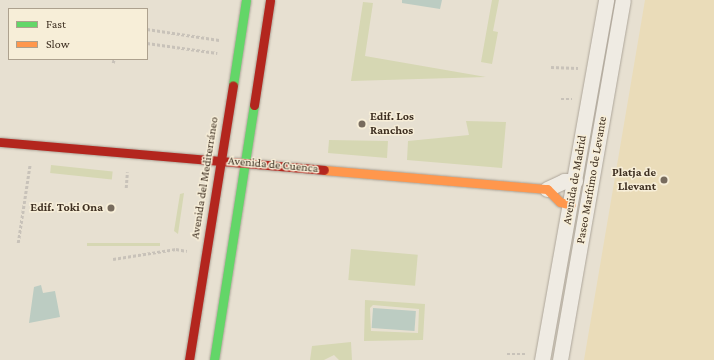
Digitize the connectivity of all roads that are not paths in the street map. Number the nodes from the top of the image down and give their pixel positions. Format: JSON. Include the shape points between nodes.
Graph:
{"nodes":[{"id":1,"x":246,"y":0,"type":"edge"},
{"id":2,"x":270,"y":0,"type":"edge"},
{"id":3,"x":606,"y":0,"type":"edge"},
{"id":4,"x":623,"y":0,"type":"edge"},
{"id":5,"x":0,"y":142,"type":"edge"},
{"id":6,"x":220,"y":160,"type":"junction"},
{"id":7,"x":244,"y":162,"type":"junction"},
{"id":8,"x":575,"y":181,"type":"junction"},
{"id":9,"x":547,"y":189,"type":"junction"},
{"id":10,"x":571,"y":205,"type":"junction"},
{"id":11,"x":189,"y":360,"type":"edge"},
{"id":12,"x":214,"y":360,"type":"edge"},
{"id":13,"x":542,"y":360,"type":"edge"},
{"id":14,"x":560,"y":360,"type":"edge"}],
"edges":[{"from":1,"to":6,"type":"street","name":"Avenida del Mediterráneo"},
{"from":2,"to":7,"type":"street"},
{"from":3,"to":8,"type":"street","name":"Avenida de Madrid"},
{"from":4,"to":14,"type":"street","name":"Paseo Marítimo de Levante"},
{"from":5,"to":6,"type":"street","name":"Avenida de Cuenca"},
{"from":6,"to":7,"type":"street","name":"Avenida de Cuenca"},
{"from":6,"to":11,"type":"street","name":"Avenida del Mediterráneo"},
{"from":7,"to":9,"type":"street","name":"Avenida de Cuenca"},
{"from":7,"to":12,"type":"street"},
{"from":8,"to":9,"type":"street","name":"Avenida de Cuenca","via":[[564,181]]},
{"from":8,"to":10,"type":"street","name":"Avenida de Madrid"},
{"from":9,"to":10,"type":"street","via":[[560,202]]},
{"from":10,"to":13,"type":"street","name":"Avenida de Madrid"}]}
